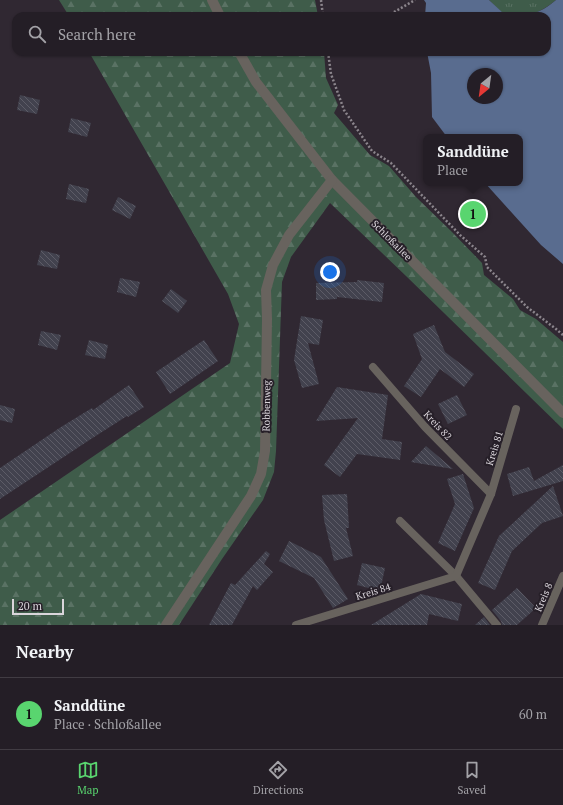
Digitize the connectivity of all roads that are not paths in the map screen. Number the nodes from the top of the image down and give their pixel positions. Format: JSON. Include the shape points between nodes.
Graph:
{"nodes":[{"id":1,"x":212,"y":0,"type":"edge"},
{"id":2,"x":218,"y":12,"type":"edge"},
{"id":3,"x":241,"y":56,"type":"edge"},
{"id":4,"x":332,"y":180,"type":"junction"},
{"id":5,"x":373,"y":367,"type":"dead end"},
{"id":6,"x":516,"y":408,"type":"dead end"},
{"id":7,"x":563,"y":413,"type":"edge"},
{"id":8,"x":490,"y":494,"type":"junction"},
{"id":9,"x":400,"y":521,"type":"dead end"},
{"id":10,"x":456,"y":576,"type":"junction"},
{"id":11,"x":563,"y":576,"type":"edge"},
{"id":12,"x":166,"y":625,"type":"edge"},
{"id":13,"x":296,"y":625,"type":"edge"},
{"id":14,"x":497,"y":625,"type":"edge"},
{"id":15,"x":542,"y":625,"type":"edge"}],
"edges":[{"from":1,"to":2,"type":"street"},
{"from":3,"to":4,"type":"street","name":"Schloßallee","via":[[256,82]]},
{"from":4,"to":7,"type":"street","name":"Schloßallee"},
{"from":4,"to":12,"type":"street","name":"Robbenweg","via":[[289,235],[273,265],[266,290],[265,451],[261,474],[251,496]]},
{"from":5,"to":8,"type":"lane","name":"Kreis 82","via":[[425,427]]},
{"from":6,"to":8,"type":"lane","name":"Kreis 81"},
{"from":8,"to":10,"type":"lane","name":"Kreis 81"},
{"from":9,"to":10,"type":"lane"},
{"from":10,"to":13,"type":"lane","name":"Kreis 84"},
{"from":10,"to":14,"type":"lane"},
{"from":11,"to":15,"type":"lane","name":"Kreis 8"}]}
